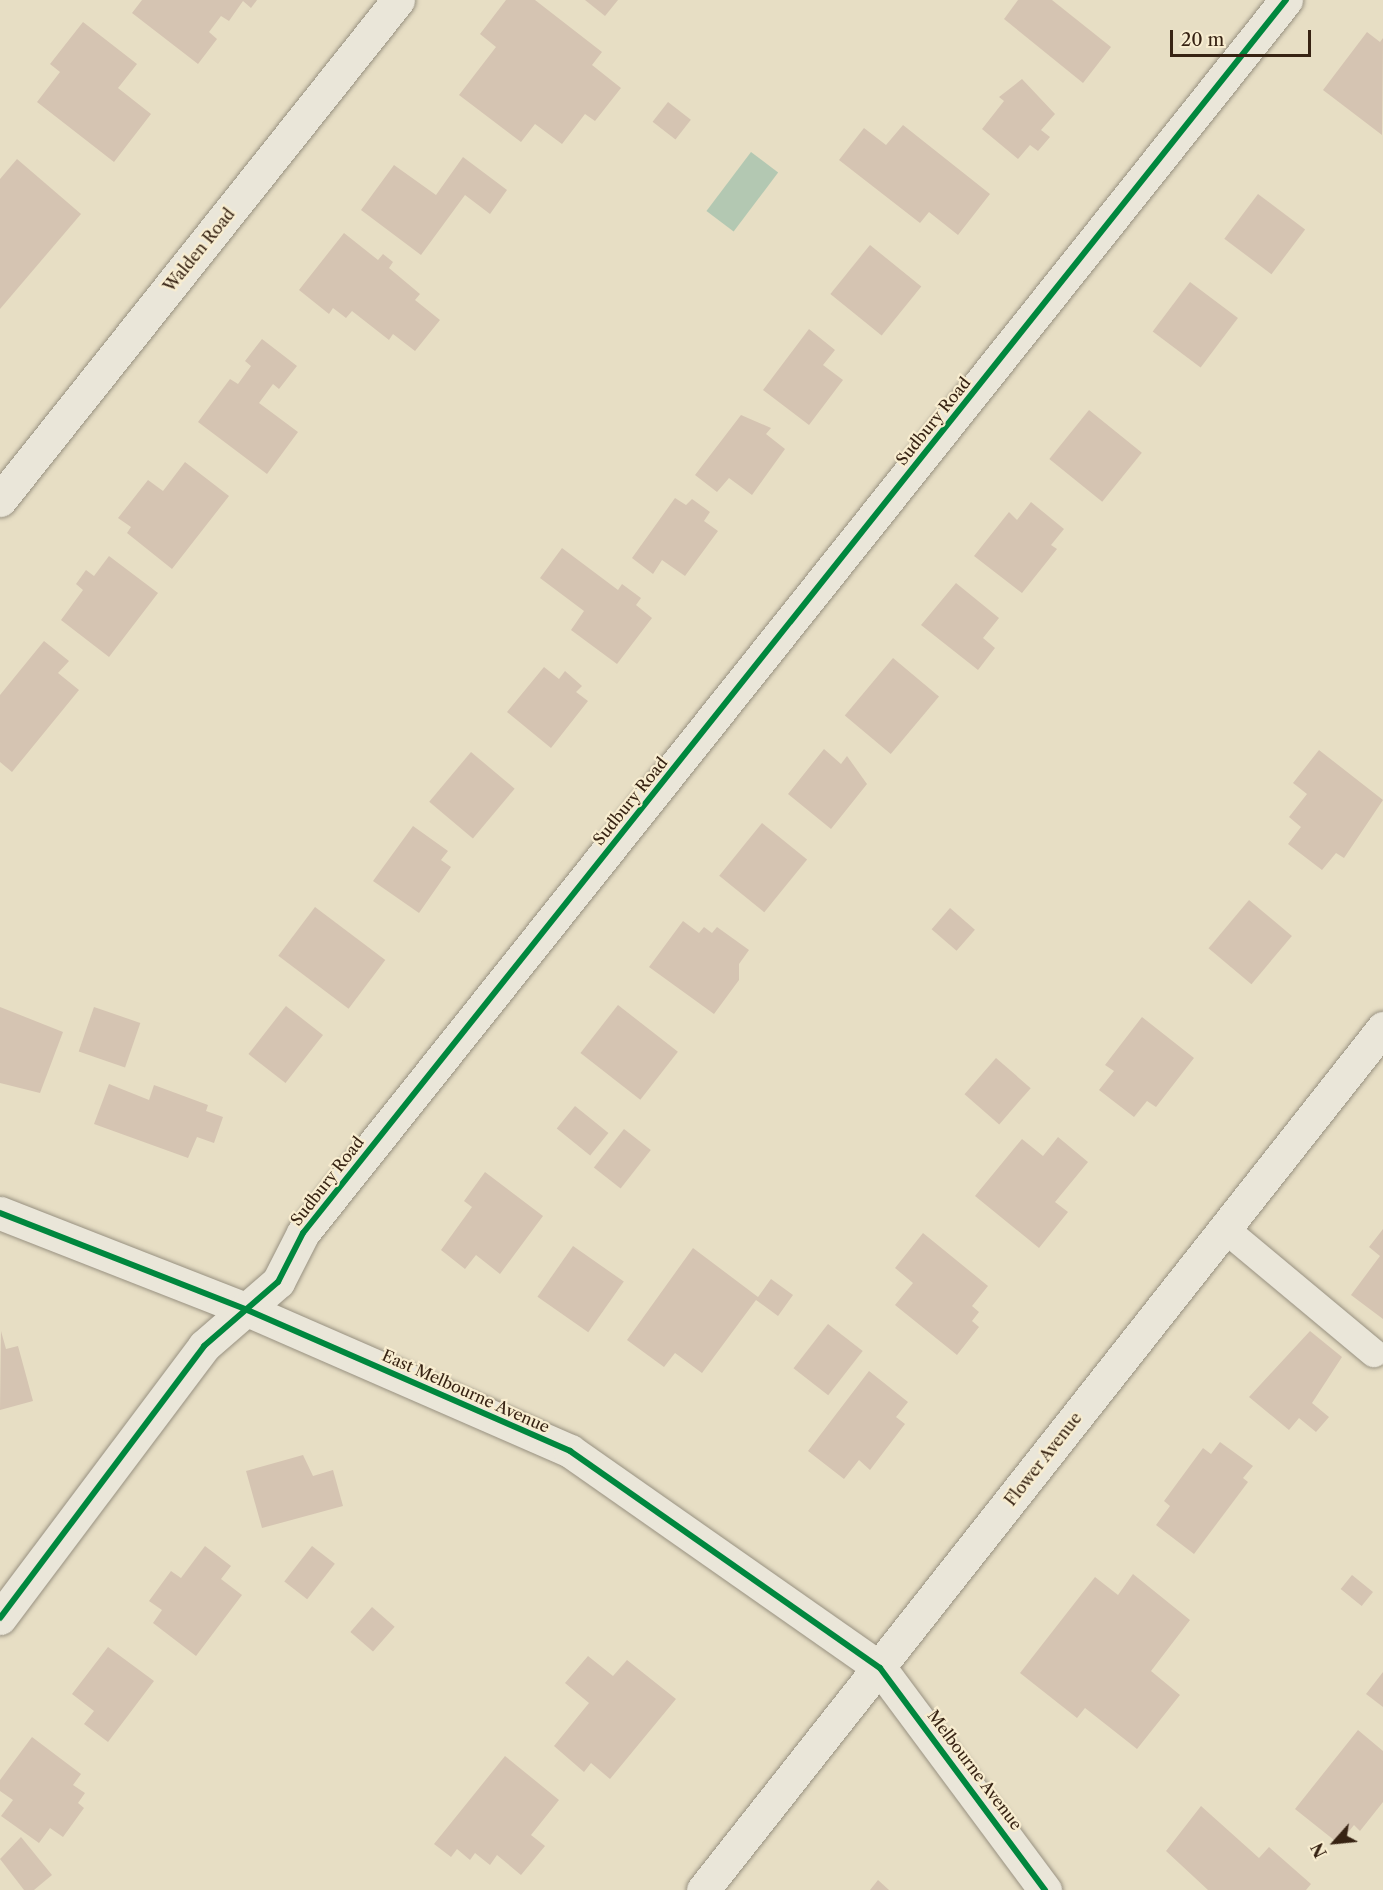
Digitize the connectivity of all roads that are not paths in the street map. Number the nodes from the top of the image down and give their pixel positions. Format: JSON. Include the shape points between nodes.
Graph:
{"nodes":[{"id":1,"x":398,"y":0,"type":"edge"},
{"id":2,"x":1286,"y":0,"type":"edge"},
{"id":3,"x":0,"y":500,"type":"edge"},
{"id":4,"x":1383,"y":1028,"type":"edge"},
{"id":5,"x":0,"y":1213,"type":"edge"},
{"id":6,"x":1225,"y":1229,"type":"junction"},
{"id":7,"x":245,"y":1309,"type":"junction"},
{"id":8,"x":1374,"y":1353,"type":"dead end"},
{"id":9,"x":0,"y":1618,"type":"edge"},
{"id":10,"x":880,"y":1668,"type":"junction"},
{"id":11,"x":703,"y":1890,"type":"edge"},
{"id":12,"x":1046,"y":1890,"type":"edge"}],
"edges":[{"from":1,"to":3,"type":"street","name":"Walden Road"},
{"from":2,"to":7,"type":"street","name":"Sudbury Road","via":[[303,1233],[278,1282]]},
{"from":4,"to":6,"type":"street","name":"Flower Avenue"},
{"from":5,"to":7,"type":"street","name":"East Melbourne Avenue"},
{"from":6,"to":8,"type":"lane"},
{"from":6,"to":10,"type":"street","name":"Flower Avenue"},
{"from":7,"to":9,"type":"street","name":"Sudbury Road","via":[[204,1346]]},
{"from":7,"to":10,"type":"street","name":"East Melbourne Avenue","via":[[570,1451]]},
{"from":10,"to":11,"type":"street","name":"Flower Avenue"},
{"from":10,"to":12,"type":"street","name":"Melbourne Avenue"}]}
